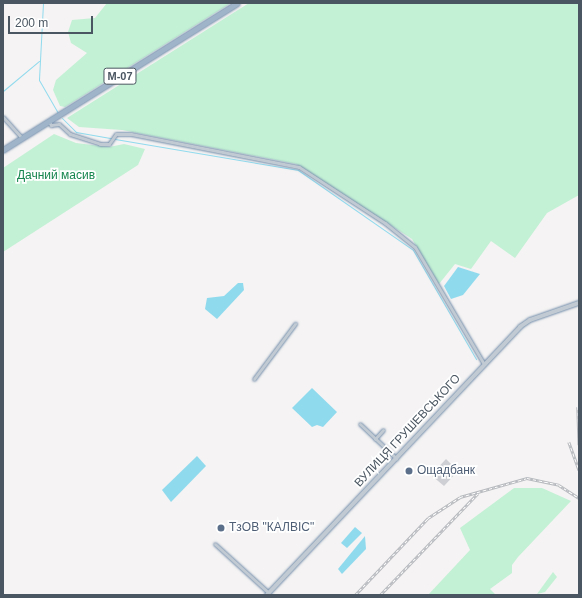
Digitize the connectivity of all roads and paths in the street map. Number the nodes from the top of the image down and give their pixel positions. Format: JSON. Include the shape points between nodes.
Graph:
{"nodes":[{"id":1,"x":237,"y":3,"type":"edge"},
{"id":2,"x":3,"y":117,"type":"edge"},
{"id":3,"x":49,"y":122,"type":"junction"},
{"id":4,"x":22,"y":138,"type":"junction"},
{"id":5,"x":3,"y":150,"type":"edge"},
{"id":6,"x":579,"y":303,"type":"edge"},
{"id":7,"x":295,"y":324,"type":"dead end"},
{"id":8,"x":484,"y":364,"type":"junction"},
{"id":9,"x":254,"y":378,"type":"dead end"},
{"id":10,"x":360,"y":424,"type":"dead end"},
{"id":11,"x":383,"y":430,"type":"dead end"},
{"id":12,"x":375,"y":439,"type":"junction"},
{"id":13,"x":396,"y":458,"type":"junction"},
{"id":14,"x":215,"y":544,"type":"dead end"},
{"id":15,"x":268,"y":594,"type":"edge"}],
"edges":[{"from":1,"to":3,"type":"highway","number":"М-07"},
{"from":2,"to":4,"type":"street"},
{"from":3,"to":4,"type":"highway","number":"М-07"},
{"from":3,"to":8,"type":"street","via":[[51,125],[59,124],[70,134],[96,143],[109,144],[116,134],[131,134],[299,167],[381,221],[415,248]]},
{"from":4,"to":5,"type":"highway","number":"М-07"},
{"from":6,"to":8,"type":"street","name":"ВУЛИЦЯ ГРУШЕВСЬКОГО","via":[[525,322]]},
{"from":7,"to":9,"type":"street"},
{"from":8,"to":13,"type":"street","name":"ВУЛИЦЯ ГРУШЕВСЬКОГО"},
{"from":10,"to":12,"type":"street"},
{"from":11,"to":12,"type":"street"},
{"from":12,"to":13,"type":"street"},
{"from":13,"to":15,"type":"street","name":"ВУЛИЦЯ ГРУШЕВСЬКОГО"},
{"from":14,"to":15,"type":"street"}]}
